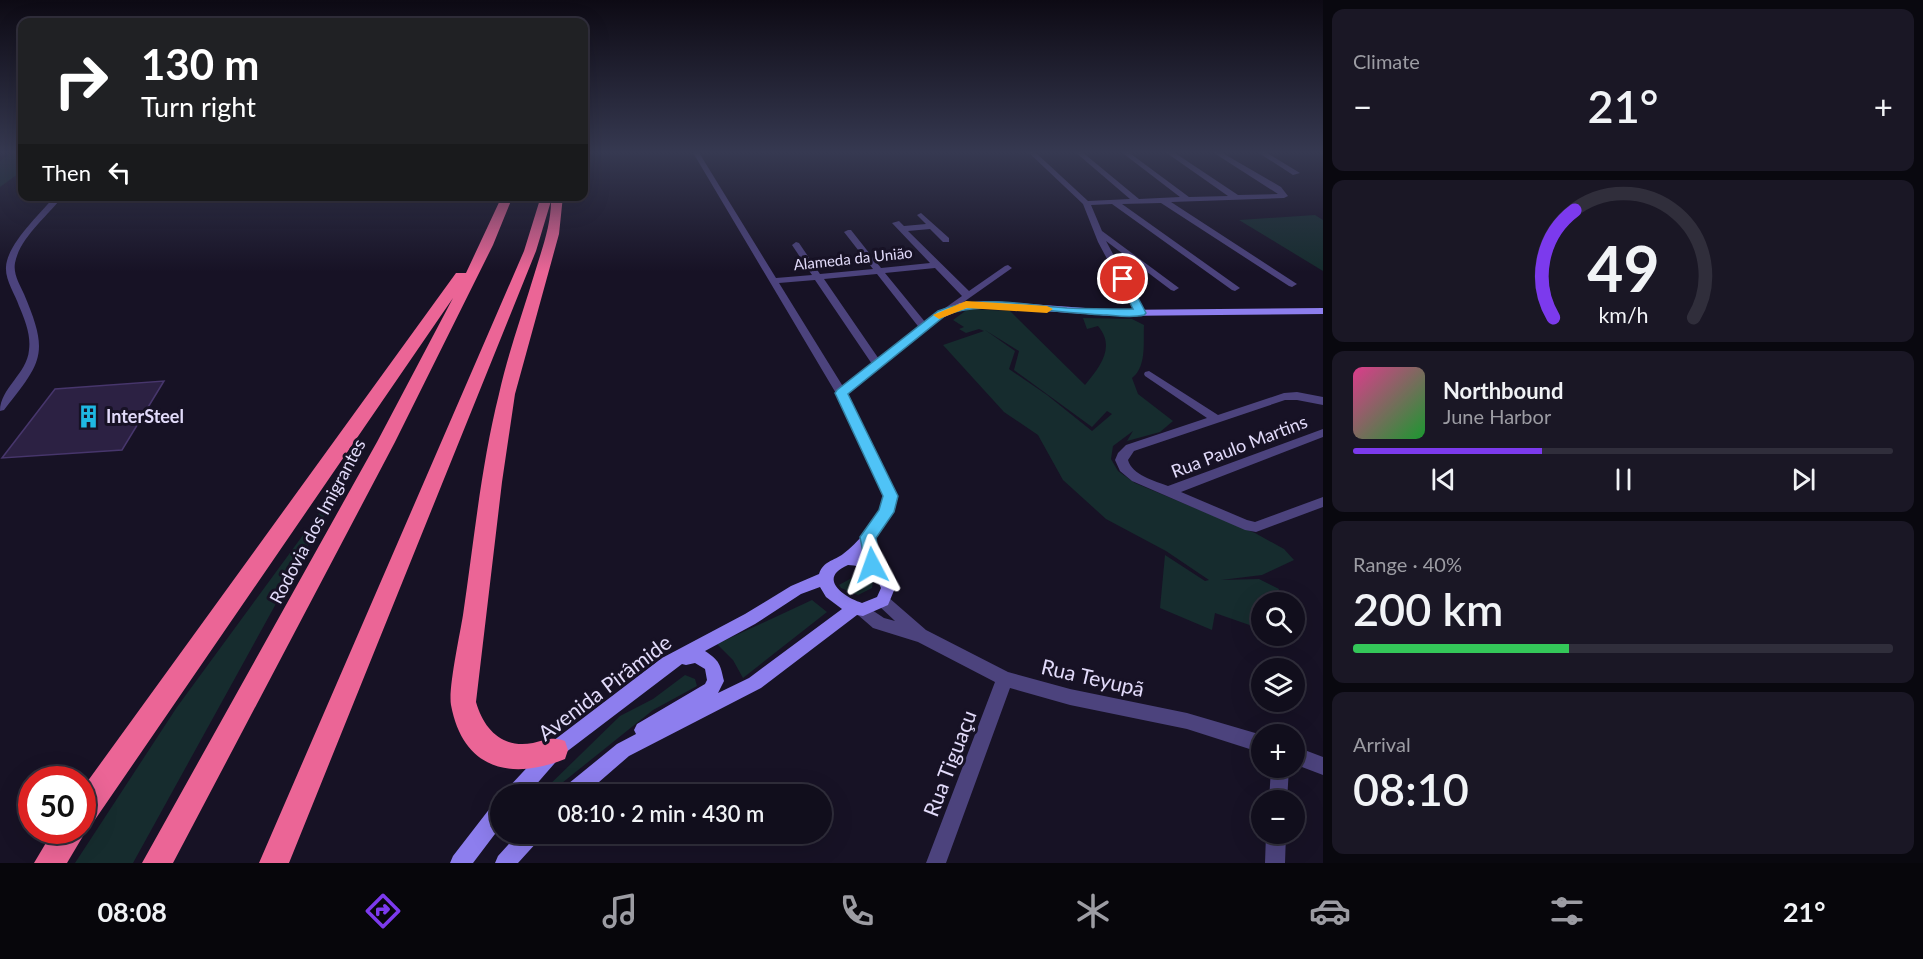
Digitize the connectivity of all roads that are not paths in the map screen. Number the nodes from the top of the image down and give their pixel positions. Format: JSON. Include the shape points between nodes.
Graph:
{"nodes":[{"id":1,"x":719,"y":191,"type":"edge"},
{"id":2,"x":1073,"y":191,"type":"edge"},
{"id":3,"x":1125,"y":191,"type":"edge"},
{"id":4,"x":1176,"y":191,"type":"edge"},
{"id":5,"x":1227,"y":191,"type":"edge"},
{"id":6,"x":1280,"y":191,"type":"edge"},
{"id":7,"x":1237,"y":198,"type":"junction"},
{"id":8,"x":1188,"y":200,"type":"junction"},
{"id":9,"x":56,"y":201,"type":"edge"},
{"id":10,"x":506,"y":201,"type":"edge"},
{"id":11,"x":545,"y":201,"type":"edge"},
{"id":12,"x":556,"y":201,"type":"edge"},
{"id":13,"x":1164,"y":201,"type":"junction"},
{"id":14,"x":1138,"y":202,"type":"junction"},
{"id":15,"x":1086,"y":203,"type":"junction"},
{"id":16,"x":1115,"y":203,"type":"junction"},
{"id":17,"x":921,"y":215,"type":"dead end"},
{"id":18,"x":931,"y":226,"type":"junction"},
{"id":19,"x":848,"y":232,"type":"dead end"},
{"id":20,"x":1099,"y":232,"type":"junction"},
{"id":21,"x":945,"y":240,"type":"dead end"},
{"id":22,"x":796,"y":245,"type":"dead end"},
{"id":23,"x":477,"y":265,"type":"junction"},
{"id":24,"x":936,"y":265,"type":"junction"},
{"id":25,"x":1008,"y":268,"type":"dead end"},
{"id":26,"x":877,"y":271,"type":"junction"},
{"id":27,"x":818,"y":277,"type":"junction"},
{"id":28,"x":774,"y":282,"type":"junction"},
{"id":29,"x":1292,"y":284,"type":"dead end"},
{"id":30,"x":1174,"y":288,"type":"dead end"},
{"id":31,"x":1235,"y":288,"type":"dead end"},
{"id":32,"x":978,"y":289,"type":"junction"},
{"id":33,"x":967,"y":295,"type":"junction"},
{"id":34,"x":990,"y":304,"type":"junction"},
{"id":35,"x":948,"y":310,"type":"junction"},
{"id":36,"x":1323,"y":311,"type":"edge"},
{"id":37,"x":1140,"y":313,"type":"junction"},
{"id":38,"x":926,"y":328,"type":"junction"},
{"id":39,"x":878,"y":365,"type":"junction"},
{"id":40,"x":1149,"y":374,"type":"dead end"},
{"id":41,"x":841,"y":393,"type":"junction"},
{"id":42,"x":1323,"y":401,"type":"edge"},
{"id":43,"x":0,"y":407,"type":"edge"},
{"id":44,"x":1216,"y":419,"type":"junction"},
{"id":45,"x":1323,"y":433,"type":"edge"},
{"id":46,"x":1167,"y":492,"type":"junction"},
{"id":47,"x":1323,"y":502,"type":"edge"},
{"id":48,"x":868,"y":537,"type":"junction"},
{"id":49,"x":847,"y":559,"type":"junction"},
{"id":50,"x":872,"y":565,"type":"junction"},
{"id":51,"x":826,"y":578,"type":"junction"},
{"id":52,"x":884,"y":601,"type":"junction"},
{"id":53,"x":859,"y":609,"type":"junction"},
{"id":54,"x":922,"y":636,"type":"junction"},
{"id":55,"x":668,"y":663,"type":"junction"},
{"id":56,"x":1005,"y":679,"type":"junction"},
{"id":57,"x":1251,"y":741,"type":"edge"},
{"id":58,"x":555,"y":750,"type":"junction"},
{"id":59,"x":623,"y":750,"type":"junction"},
{"id":60,"x":1305,"y":759,"type":"edge"},
{"id":61,"x":1323,"y":766,"type":"edge"},
{"id":62,"x":525,"y":784,"type":"edge"},
{"id":63,"x":583,"y":784,"type":"edge"},
{"id":64,"x":96,"y":794,"type":"edge"},
{"id":65,"x":490,"y":824,"type":"edge"},
{"id":66,"x":62,"y":844,"type":"edge"},
{"id":67,"x":522,"y":844,"type":"edge"},
{"id":68,"x":1276,"y":844,"type":"edge"},
{"id":69,"x":49,"y":863,"type":"edge"},
{"id":70,"x":157,"y":863,"type":"edge"},
{"id":71,"x":274,"y":863,"type":"edge"},
{"id":72,"x":460,"y":863,"type":"edge"},
{"id":73,"x":505,"y":863,"type":"edge"},
{"id":74,"x":936,"y":863,"type":"edge"},
{"id":75,"x":1275,"y":863,"type":"edge"}],
"edges":[{"from":1,"to":28,"type":"street"},
{"from":2,"to":15,"type":"street"},
{"from":3,"to":14,"type":"street"},
{"from":4,"to":8,"type":"street"},
{"from":5,"to":7,"type":"street"},
{"from":6,"to":7,"type":"street","via":[[1284,196]]},
{"from":7,"to":8,"type":"street"},
{"from":8,"to":13,"type":"street"},
{"from":9,"to":43,"type":"street","via":[[11,261],[12,276],[35,330],[36,350],[33,364]]},
{"from":10,"to":23,"type":"highway","name":"Rodovia dos Imigrantes"},
{"from":11,"to":71,"type":"highway","via":[[530,251]]},
{"from":12,"to":58,"type":"highway","via":[[553,234],[502,421],[464,702],[467,720],[477,738],[503,755],[522,759]]},
{"from":13,"to":14,"type":"street"},
{"from":13,"to":29,"type":"street"},
{"from":14,"to":16,"type":"street"},
{"from":15,"to":16,"type":"street"},
{"from":15,"to":20,"type":"street"},
{"from":16,"to":31,"type":"street"},
{"from":17,"to":18,"type":"street"},
{"from":18,"to":21,"type":"street"},
{"from":18,"to":24,"type":"street","via":[[899,226]]},
{"from":19,"to":26,"type":"street"},
{"from":20,"to":30,"type":"street"},
{"from":20,"to":37,"type":"street"},
{"from":22,"to":27,"type":"street"},
{"from":23,"to":64,"type":"highway","via":[[459,277]]},
{"from":23,"to":70,"type":"highway","name":"Rodovia dos Imigrantes","via":[[386,442]]},
{"from":24,"to":26,"type":"street","name":"Alameda da União"},
{"from":24,"to":33,"type":"street"},
{"from":25,"to":32,"type":"street"},
{"from":26,"to":27,"type":"street","name":"Alameda da União"},
{"from":26,"to":38,"type":"street"},
{"from":27,"to":28,"type":"street","name":"Alameda da União"},
{"from":27,"to":39,"type":"street"},
{"from":28,"to":41,"type":"street"},
{"from":32,"to":33,"type":"street"},
{"from":32,"to":34,"type":"street","via":[[978,298]]},
{"from":33,"to":35,"type":"street"},
{"from":34,"to":35,"type":"main road","via":[[966,304]]},
{"from":34,"to":37,"type":"main road"},
{"from":35,"to":38,"type":"main road"},
{"from":36,"to":37,"type":"main road"},
{"from":38,"to":39,"type":"main road"},
{"from":39,"to":41,"type":"main road"},
{"from":40,"to":44,"type":"street"},
{"from":41,"to":48,"type":"main road","via":[[891,496],[886,512]]},
{"from":42,"to":44,"type":"street","via":[[1290,396]]},
{"from":44,"to":46,"type":"street","via":[[1122,453],[1122,467]]},
{"from":45,"to":46,"type":"street","name":"Rua Paulo Martins"},
{"from":46,"to":47,"type":"street","via":[[1256,527]]},
{"from":48,"to":49,"type":"main road"},
{"from":48,"to":50,"type":"main road"},
{"from":49,"to":50,"type":"main road"},
{"from":49,"to":51,"type":"main road","via":[[835,564]]},
{"from":50,"to":52,"type":"main road","via":[[886,579]]},
{"from":51,"to":53,"type":"main road","via":[[835,598]]},
{"from":51,"to":55,"type":"main road","name":"Avenida Pirâmide","via":[[796,590]]},
{"from":52,"to":53,"type":"main road"},
{"from":52,"to":54,"type":"street","name":"Rua Teyupã"},
{"from":53,"to":54,"type":"street","name":"Rua Teyupã","via":[[879,623]]},
{"from":53,"to":59,"type":"main road","via":[[755,684]]},
{"from":54,"to":56,"type":"street","name":"Rua Teyupã"},
{"from":55,"to":58,"type":"main road","name":"Avenida Pirâmide"},
{"from":55,"to":59,"type":"main road","via":[[691,656],[705,658],[716,681],[711,689],[652,724]]},
{"from":56,"to":57,"type":"street","name":"Rua Teyupã","via":[[1187,721]]},
{"from":56,"to":74,"type":"street","name":"Rua Tiguaçu"},
{"from":58,"to":62,"type":"main road","name":"Avenida Pirâmide"},
{"from":59,"to":63,"type":"main road"},
{"from":60,"to":61,"type":"street"},
{"from":65,"to":72,"type":"main road"},
{"from":66,"to":69,"type":"highway"},
{"from":67,"to":73,"type":"main road"},
{"from":68,"to":75,"type":"street"}]}
